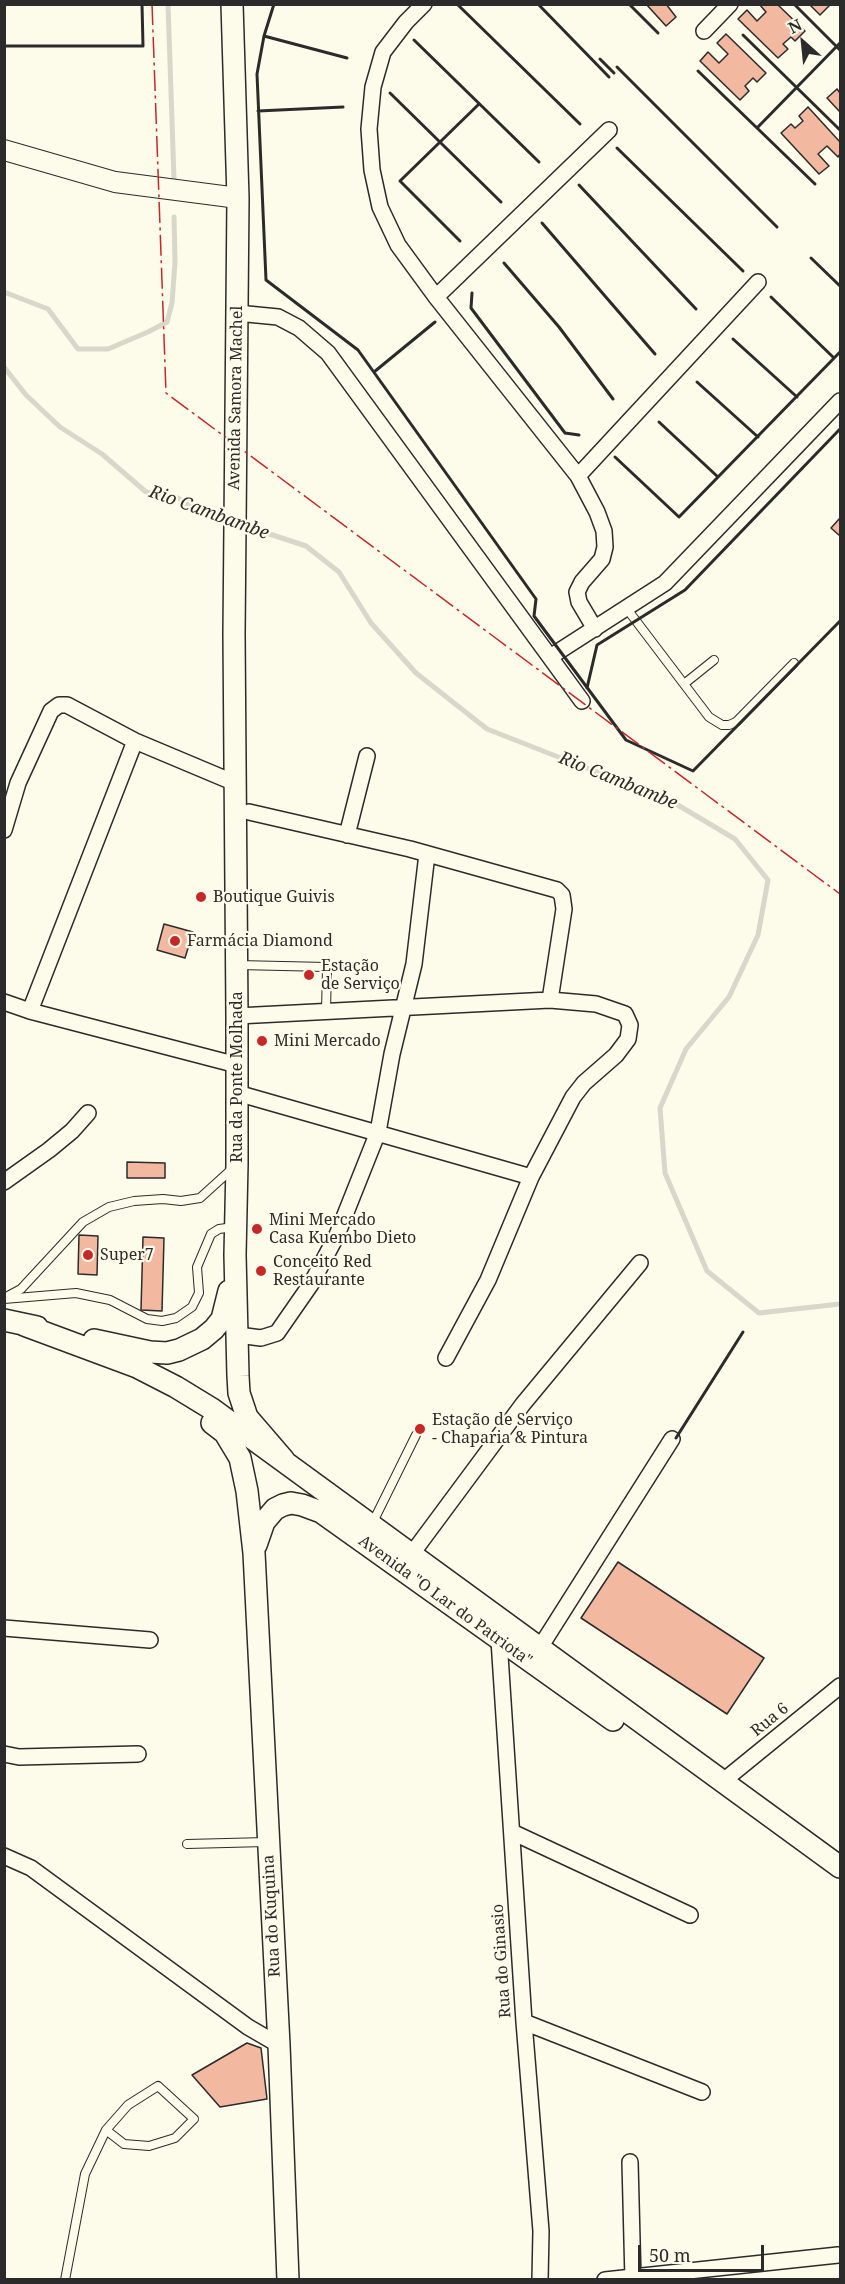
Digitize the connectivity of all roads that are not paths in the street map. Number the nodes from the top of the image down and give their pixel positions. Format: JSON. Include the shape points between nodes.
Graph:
{"nodes":[{"id":1,"x":232,"y":4,"type":"edge"},
{"id":2,"x":424,"y":4,"type":"edge"},
{"id":3,"x":730,"y":4,"type":"edge"},
{"id":4,"x":704,"y":31,"type":"dead end"},
{"id":5,"x":609,"y":130,"type":"dead end"},
{"id":6,"x":4,"y":150,"type":"edge"},
{"id":7,"x":238,"y":198,"type":"junction"},
{"id":8,"x":758,"y":282,"type":"dead end"},
{"id":9,"x":436,"y":297,"type":"junction"},
{"id":10,"x":237,"y":313,"type":"junction"},
{"id":11,"x":840,"y":401,"type":"edge"},
{"id":12,"x":578,"y":476,"type":"junction"},
{"id":13,"x":627,"y":609,"type":"junction"},
{"id":14,"x":595,"y":629,"type":"junction"},
{"id":15,"x":550,"y":657,"type":"junction"},
{"id":16,"x":714,"y":660,"type":"dead end"},
{"id":17,"x":794,"y":663,"type":"dead end"},
{"id":18,"x":684,"y":684,"type":"junction"},
{"id":19,"x":582,"y":701,"type":"dead end"},
{"id":20,"x":135,"y":741,"type":"junction"},
{"id":21,"x":367,"y":756,"type":"dead end"},
{"id":22,"x":4,"y":776,"type":"edge"},
{"id":23,"x":18,"y":783,"type":"junction"},
{"id":24,"x":235,"y":783,"type":"junction"},
{"id":25,"x":249,"y":813,"type":"dead end"},
{"id":26,"x":4,"y":830,"type":"edge"},
{"id":27,"x":347,"y":835,"type":"junction"},
{"id":28,"x":427,"y":854,"type":"junction"},
{"id":29,"x":236,"y":900,"type":"joint"},
{"id":30,"x":237,"y":965,"type":"junction"},
{"id":31,"x":550,"y":1000,"type":"junction"},
{"id":32,"x":4,"y":1002,"type":"edge"},
{"id":33,"x":405,"y":1006,"type":"junction"},
{"id":34,"x":30,"y":1011,"type":"junction"},
{"id":35,"x":326,"y":1011,"type":"junction"},
{"id":36,"x":237,"y":1016,"type":"junction"},
{"id":37,"x":237,"y":1065,"type":"junction"},
{"id":38,"x":237,"y":1093,"type":"junction"},
{"id":39,"x":88,"y":1113,"type":"dead end"},
{"id":40,"x":378,"y":1132,"type":"junction"},
{"id":41,"x":237,"y":1164,"type":"junction"},
{"id":42,"x":531,"y":1177,"type":"junction"},
{"id":43,"x":4,"y":1182,"type":"edge"},
{"id":44,"x":236,"y":1227,"type":"junction"},
{"id":45,"x":234,"y":1255,"type":"junction"},
{"id":46,"x":640,"y":1263,"type":"dead end"},
{"id":47,"x":4,"y":1298,"type":"edge"},
{"id":48,"x":14,"y":1322,"type":"edge"},
{"id":49,"x":238,"y":1335,"type":"junction"},
{"id":50,"x":446,"y":1358,"type":"dead end"},
{"id":51,"x":137,"y":1367,"type":"junction"},
{"id":52,"x":416,"y":1435,"type":"dead end"},
{"id":53,"x":672,"y":1438,"type":"dead end"},
{"id":54,"x":284,"y":1460,"type":"junction"},
{"id":55,"x":371,"y":1526,"type":"junction"},
{"id":56,"x":254,"y":1552,"type":"junction"},
{"id":57,"x":411,"y":1555,"type":"junction"},
{"id":58,"x":4,"y":1628,"type":"edge"},
{"id":59,"x":150,"y":1640,"type":"dead end"},
{"id":60,"x":499,"y":1640,"type":"junction"},
{"id":61,"x":539,"y":1649,"type":"junction"},
{"id":62,"x":840,"y":1686,"type":"edge"},
{"id":63,"x":4,"y":1754,"type":"edge"},
{"id":64,"x":138,"y":1754,"type":"dead end"},
{"id":65,"x":722,"y":1782,"type":"junction"},
{"id":66,"x":512,"y":1832,"type":"junction"},
{"id":67,"x":268,"y":1842,"type":"junction"},
{"id":68,"x":187,"y":1844,"type":"dead end"},
{"id":69,"x":4,"y":1856,"type":"edge"},
{"id":70,"x":840,"y":1867,"type":"edge"},
{"id":71,"x":840,"y":1883,"type":"edge"},
{"id":72,"x":690,"y":1915,"type":"dead end"},
{"id":73,"x":524,"y":2022,"type":"junction"},
{"id":74,"x":279,"y":2045,"type":"junction"},
{"id":75,"x":702,"y":2092,"type":"dead end"},
{"id":76,"x":106,"y":2130,"type":"junction"},
{"id":77,"x":630,"y":2162,"type":"dead end"},
{"id":78,"x":838,"y":2255,"type":"dead end"},
{"id":79,"x":633,"y":2278,"type":"edge"},
{"id":80,"x":65,"y":2280,"type":"edge"},
{"id":81,"x":288,"y":2280,"type":"edge"},
{"id":82,"x":540,"y":2280,"type":"edge"},
{"id":83,"x":605,"y":2280,"type":"edge"}],
"edges":[{"from":1,"to":7,"type":"main road","name":"Avenida Samora Machel"},
{"from":2,"to":9,"type":"street","via":[[383,52],[373,87],[369,129],[380,207],[398,245]]},
{"from":3,"to":4,"type":"street"},
{"from":5,"to":9,"type":"street"},
{"from":6,"to":7,"type":"street","via":[[80,173],[153,189]]},
{"from":7,"to":10,"type":"main road","name":"Avenida Samora Machel"},
{"from":8,"to":12,"type":"street"},
{"from":9,"to":12,"type":"street"},
{"from":10,"to":15,"type":"street","via":[[278,317],[299,328],[328,352]]},
{"from":10,"to":24,"type":"main road","name":"Avenida Samora Machel"},
{"from":11,"to":13,"type":"street","via":[[665,584]]},
{"from":12,"to":14,"type":"street","via":[[604,531],[602,559],[577,592]]},
{"from":13,"to":14,"type":"street"},
{"from":13,"to":18,"type":"lane"},
{"from":14,"to":15,"type":"street"},
{"from":15,"to":19,"type":"street"},
{"from":16,"to":18,"type":"lane"},
{"from":17,"to":18,"type":"lane","via":[[729,725],[715,723]]},
{"from":20,"to":23,"type":"street","via":[[67,705],[59,705],[51,711]]},
{"from":20,"to":24,"type":"street"},
{"from":20,"to":34,"type":"street"},
{"from":21,"to":27,"type":"street"},
{"from":22,"to":23,"type":"street"},
{"from":23,"to":26,"type":"street"},
{"from":24,"to":29,"type":"main road","name":"Avenida Samora Machel"},
{"from":25,"to":27,"type":"street"},
{"from":27,"to":28,"type":"street"},
{"from":28,"to":31,"type":"street","via":[[544,886],[562,895],[564,909]]},
{"from":28,"to":33,"type":"street"},
{"from":29,"to":30,"type":"main road","name":"Rua da Ponte Molhada"},
{"from":30,"to":35,"type":"lane","via":[[327,967]]},
{"from":30,"to":36,"type":"main road","name":"Rua da Ponte Molhada"},
{"from":31,"to":33,"type":"street"},
{"from":31,"to":42,"type":"street","via":[[612,1008],[625,1014],[630,1024],[628,1039],[573,1097]]},
{"from":32,"to":34,"type":"street"},
{"from":33,"to":35,"type":"street"},
{"from":33,"to":40,"type":"street"},
{"from":34,"to":37,"type":"street"},
{"from":35,"to":36,"type":"street"},
{"from":36,"to":37,"type":"main road","name":"Rua da Ponte Molhada"},
{"from":37,"to":38,"type":"main road","name":"Rua da Ponte Molhada"},
{"from":38,"to":40,"type":"street"},
{"from":38,"to":41,"type":"main road","name":"Rua da Ponte Molhada"},
{"from":39,"to":43,"type":"street","via":[[49,1150]]},
{"from":40,"to":42,"type":"street"},
{"from":40,"to":49,"type":"street","via":[[337,1235],[311,1284],[277,1333],[261,1338]]},
{"from":41,"to":44,"type":"main road","name":"Rua da Ponte Molhada"},
{"from":41,"to":47,"type":"lane","via":[[200,1198],[134,1201],[109,1207],[83,1222],[21,1289]]},
{"from":42,"to":50,"type":"street","via":[[488,1280]]},
{"from":44,"to":45,"type":"main road","name":"Rua da Ponte Molhada"},
{"from":44,"to":47,"type":"lane","via":[[211,1234],[198,1267],[199,1293],[192,1307],[176,1318],[147,1319],[110,1300],[76,1293]]},
{"from":45,"to":48,"type":"main road","name":"Avenida \"O Lar do Patriota\"","via":[[222,1319],[202,1339],[179,1350],[150,1352]]},
{"from":45,"to":49,"type":"main road"},
{"from":46,"to":57,"type":"street","via":[[523,1404]]},
{"from":48,"to":51,"type":"main road","name":"Avenida \"O Lar do Patriota\""},
{"from":49,"to":54,"type":"main road","via":[[239,1393],[247,1417]]},
{"from":51,"to":54,"type":"main road","name":"Avenida \"O Lar do Patriota\"","via":[[212,1409]]},
{"from":51,"to":56,"type":"main road","name":"Avenida \"O Lar do Patriota\"","via":[[225,1433],[234,1445],[244,1474]]},
{"from":52,"to":55,"type":"lane"},
{"from":53,"to":61,"type":"street"},
{"from":54,"to":55,"type":"main road","name":"Avenida \"O Lar do Patriota\""},
{"from":55,"to":57,"type":"main road","name":"Avenida \"O Lar do Patriota\""},
{"from":56,"to":60,"type":"main road","name":"Avenida \"O Lar do Patriota\"","via":[[264,1522],[275,1509],[291,1503],[312,1507]]},
{"from":56,"to":67,"type":"main road","name":"Rua do Kuquina"},
{"from":57,"to":61,"type":"main road","name":"Avenida \"O Lar do Patriota\""},
{"from":58,"to":59,"type":"street"},
{"from":60,"to":66,"type":"street","name":"Rua do Ginasio"},
{"from":60,"to":71,"type":"main road","name":"Avenida \"O Lar do Patriota\""},
{"from":61,"to":65,"type":"main road","name":"Avenida \"O Lar do Patriota\""},
{"from":62,"to":65,"type":"street","name":"Rua 6"},
{"from":63,"to":64,"type":"street"},
{"from":65,"to":70,"type":"main road","name":"Avenida \"O Lar do Patriota\""},
{"from":66,"to":72,"type":"street"},
{"from":66,"to":73,"type":"street","name":"Rua do Ginasio"},
{"from":67,"to":68,"type":"lane"},
{"from":67,"to":74,"type":"main road","name":"Rua do Kuquina"},
{"from":69,"to":74,"type":"street","via":[[31,1868],[248,2027]]},
{"from":73,"to":75,"type":"street"},
{"from":73,"to":82,"type":"street","name":"Rua do Ginasio","via":[[541,2231]]},
{"from":74,"to":81,"type":"main road","name":"Rua do Kuquina"},
{"from":76,"to":76,"type":"lane","via":[[124,2144],[149,2146],[175,2138],[194,2119],[158,2086],[128,2105]]},
{"from":76,"to":80,"type":"lane","via":[[85,2174]]},
{"from":77,"to":79,"type":"street"},
{"from":78,"to":79,"type":"street"},
{"from":79,"to":83,"type":"street"}]}
